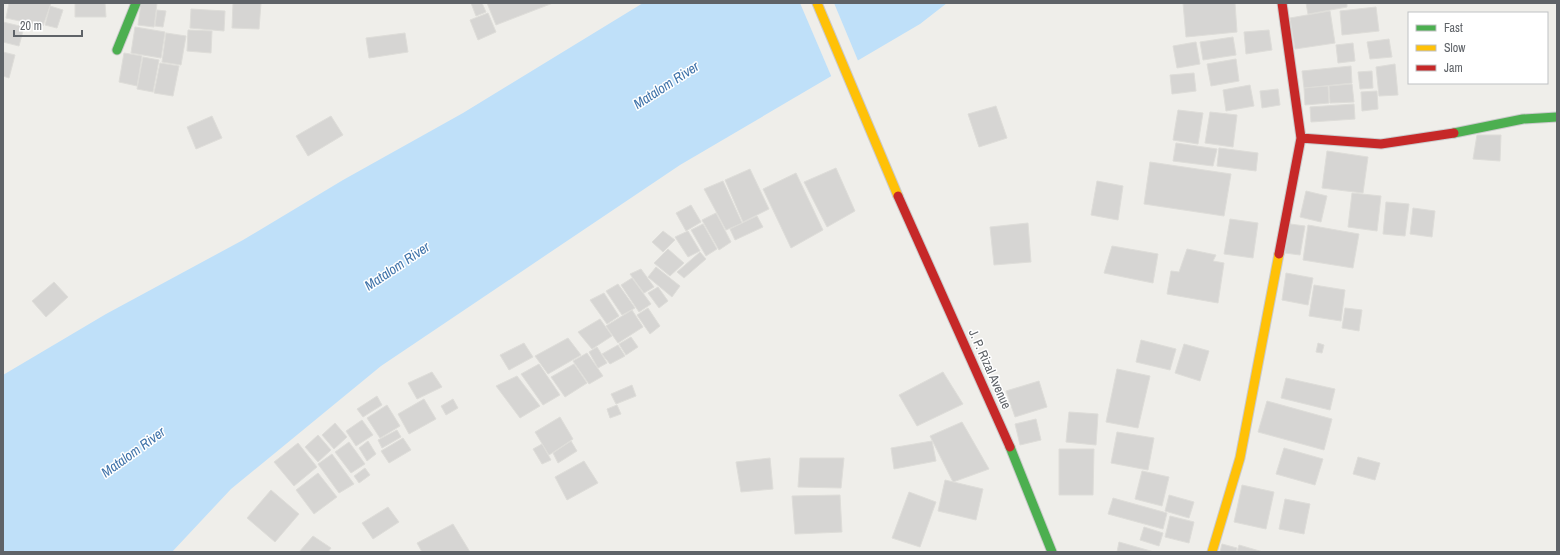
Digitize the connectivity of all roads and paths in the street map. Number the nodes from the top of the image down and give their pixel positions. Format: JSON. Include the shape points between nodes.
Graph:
{"nodes":[{"id":1,"x":136,"y":3,"type":"edge"},
{"id":2,"x":817,"y":3,"type":"edge"},
{"id":3,"x":1282,"y":3,"type":"edge"},
{"id":4,"x":117,"y":50,"type":"dead end"},
{"id":5,"x":1557,"y":117,"type":"edge"},
{"id":6,"x":1301,"y":138,"type":"junction"},
{"id":7,"x":1052,"y":552,"type":"edge"},
{"id":8,"x":1212,"y":552,"type":"edge"}],
"edges":[{"from":1,"to":4,"type":"street"},
{"from":2,"to":7,"type":"street","name":"J. P. Rizal Avenue","via":[[899,198],[997,416]]},
{"from":3,"to":6,"type":"street"},
{"from":5,"to":6,"type":"street","via":[[1524,119],[1381,144]]},
{"from":6,"to":8,"type":"street","via":[[1240,458]]}]}
